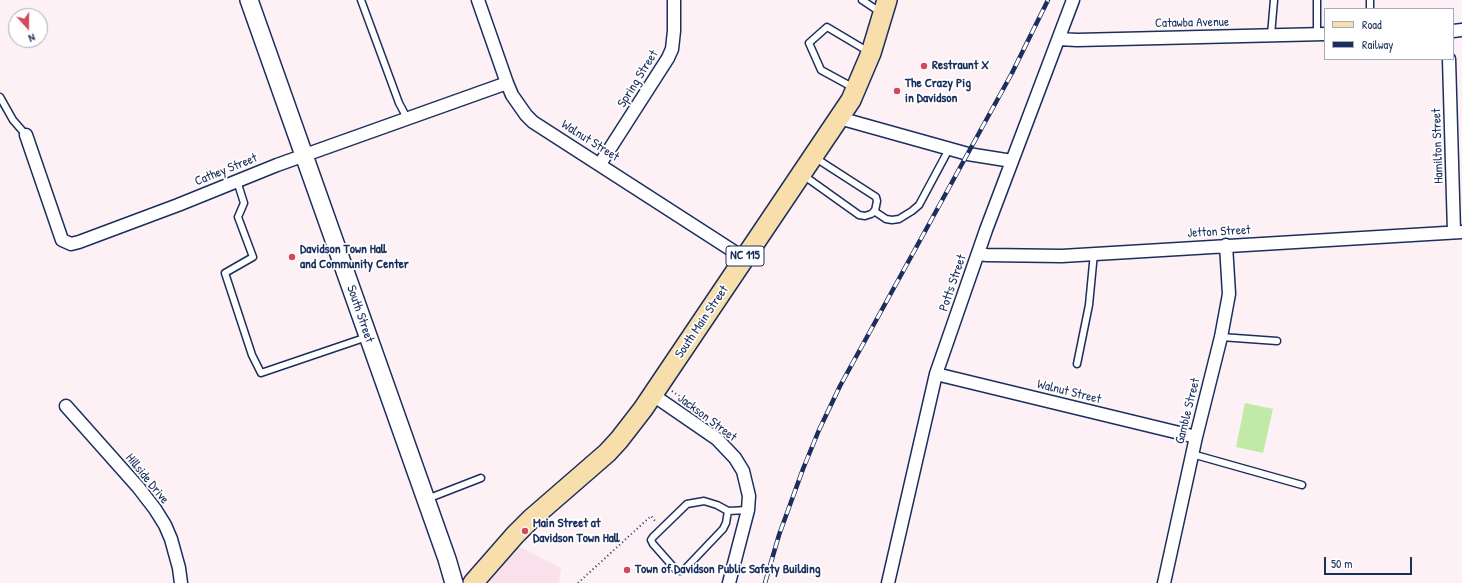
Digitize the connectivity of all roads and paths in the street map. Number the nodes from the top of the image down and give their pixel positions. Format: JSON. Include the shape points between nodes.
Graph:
{"nodes":[{"id":1,"x":250,"y":0,"type":"edge"},
{"id":2,"x":361,"y":0,"type":"edge"},
{"id":3,"x":478,"y":0,"type":"edge"},
{"id":4,"x":674,"y":0,"type":"edge"},
{"id":5,"x":862,"y":0,"type":"edge"},
{"id":6,"x":1073,"y":0,"type":"edge"},
{"id":7,"x":1274,"y":0,"type":"edge"},
{"id":8,"x":1317,"y":0,"type":"edge"},
{"id":9,"x":885,"y":7,"type":"edge"},
{"id":10,"x":1321,"y":34,"type":"edge"},
{"id":11,"x":1271,"y":35,"type":"junction"},
{"id":12,"x":1059,"y":39,"type":"junction"},
{"id":13,"x":871,"y":53,"type":"junction"},
{"id":14,"x":1449,"y":60,"type":"edge"},
{"id":15,"x":507,"y":83,"type":"junction"},
{"id":16,"x":855,"y":89,"type":"junction"},
{"id":17,"x":0,"y":97,"type":"edge"},
{"id":18,"x":407,"y":118,"type":"junction"},
{"id":19,"x":839,"y":118,"type":"junction"},
{"id":20,"x":26,"y":135,"type":"joint"},
{"id":21,"x":949,"y":149,"type":"junction"},
{"id":22,"x":304,"y":155,"type":"junction"},
{"id":23,"x":813,"y":156,"type":"junction"},
{"id":24,"x":1012,"y":161,"type":"junction"},
{"id":25,"x":600,"y":164,"type":"junction"},
{"id":26,"x":801,"y":174,"type":"junction"},
{"id":27,"x":237,"y":181,"type":"junction"},
{"id":28,"x":874,"y":211,"type":"junction"},
{"id":29,"x":1458,"y":232,"type":"edge"},
{"id":30,"x":1226,"y":245,"type":"junction"},
{"id":31,"x":1094,"y":253,"type":"junction"},
{"id":32,"x":978,"y":254,"type":"junction"},
{"id":33,"x":744,"y":258,"type":"junction"},
{"id":34,"x":367,"y":337,"type":"junction"},
{"id":35,"x":1221,"y":337,"type":"junction"},
{"id":36,"x":1278,"y":341,"type":"dead end"},
{"id":37,"x":1077,"y":364,"type":"dead end"},
{"id":38,"x":936,"y":374,"type":"junction"},
{"id":39,"x":653,"y":395,"type":"junction"},
{"id":40,"x":66,"y":406,"type":"dead end"},
{"id":41,"x":1196,"y":437,"type":"junction"},
{"id":42,"x":1192,"y":454,"type":"junction"},
{"id":43,"x":481,"y":478,"type":"dead end"},
{"id":44,"x":1302,"y":485,"type":"dead end"},
{"id":45,"x":426,"y":500,"type":"junction"},
{"id":46,"x":748,"y":510,"type":"junction"},
{"id":47,"x":728,"y":511,"type":"junction"},
{"id":48,"x":661,"y":528,"type":"junction"},
{"id":49,"x":181,"y":583,"type":"edge"},
{"id":50,"x":454,"y":583,"type":"edge"},
{"id":51,"x":473,"y":583,"type":"edge"},
{"id":52,"x":578,"y":583,"type":"edge"},
{"id":53,"x":729,"y":583,"type":"edge"},
{"id":54,"x":888,"y":583,"type":"edge"},
{"id":55,"x":1164,"y":583,"type":"edge"}],
"edges":[{"from":1,"to":22,"type":"street","name":"South Street"},
{"from":2,"to":18,"type":"lane","via":[[399,103]]},
{"from":3,"to":15,"type":"street","name":"Walnut Street"},
{"from":4,"to":25,"type":"street","name":"Spring Street","via":[[674,31],[668,58]]},
{"from":5,"to":9,"type":"lane"},
{"from":6,"to":12,"type":"street","name":"Potts Street"},
{"from":7,"to":11,"type":"lane"},
{"from":8,"to":10,"type":"lane"},
{"from":9,"to":13,"type":"main road","name":"South Main Street","number":"NC 115"},
{"from":10,"to":11,"type":"street","name":"Catawba Avenue"},
{"from":11,"to":12,"type":"street","name":"Catawba Avenue"},
{"from":12,"to":24,"type":"street","name":"Potts Street"},
{"from":13,"to":16,"type":"main road","name":"South Main Street","number":"NC 115"},
{"from":13,"to":16,"type":"lane","via":[[827,27],[809,43],[821,70]]},
{"from":14,"to":29,"type":"street","name":"Hamilton Street"},
{"from":15,"to":18,"type":"street","name":"Cathey Street"},
{"from":15,"to":25,"type":"street","name":"Walnut Street","via":[[519,107],[533,122]]},
{"from":16,"to":19,"type":"main road","name":"South Main Street","number":"NC 115"},
{"from":17,"to":20,"type":"lane","via":[[13,120]]},
{"from":18,"to":22,"type":"street","name":"Cathey Street"},
{"from":19,"to":21,"type":"street"},
{"from":19,"to":23,"type":"main road","name":"South Main Street","number":"NC 115"},
{"from":20,"to":27,"type":"street","name":"Cathey Street","via":[[54,219],[62,240],[67,244],[86,240]]},
{"from":21,"to":24,"type":"street","via":[[984,158]]},
{"from":21,"to":28,"type":"lane","via":[[919,204],[912,211],[892,220]]},
{"from":22,"to":27,"type":"street","name":"Cathey Street"},
{"from":22,"to":34,"type":"street","name":"South Street"},
{"from":23,"to":26,"type":"main road","name":"South Main Street","number":"NC 115"},
{"from":23,"to":28,"type":"lane","via":[[876,197]]},
{"from":24,"to":32,"type":"street","name":"Potts Street"},
{"from":25,"to":33,"type":"street","name":"Walnut Street"},
{"from":26,"to":28,"type":"lane","via":[[859,215],[865,216]]},
{"from":26,"to":33,"type":"main road","name":"South Main Street","number":"NC 115"},
{"from":27,"to":34,"type":"lane","via":[[244,202],[238,217],[252,257],[226,273],[252,355],[261,373]]},
{"from":29,"to":30,"type":"street","name":"Jetton Street"},
{"from":30,"to":31,"type":"street","name":"Jetton Street"},
{"from":30,"to":35,"type":"street","name":"Gamble Street","via":[[1228,294]]},
{"from":31,"to":32,"type":"street","name":"Jetton Street","via":[[1026,256]]},
{"from":31,"to":37,"type":"lane","via":[[1089,305]]},
{"from":32,"to":38,"type":"street","name":"Potts Street"},
{"from":33,"to":39,"type":"main road","name":"South Main Street","number":"NC 115"},
{"from":34,"to":45,"type":"street","name":"South Street"},
{"from":35,"to":36,"type":"lane"},
{"from":35,"to":41,"type":"street","name":"Gamble Street"},
{"from":38,"to":41,"type":"street","name":"Walnut Street"},
{"from":38,"to":54,"type":"street","name":"Potts Street"},
{"from":39,"to":46,"type":"street","name":"Jackson Street","via":[[717,439],[735,458],[746,481]]},
{"from":39,"to":51,"type":"main road","name":"South Main Street","number":"NC 115","via":[[607,453],[514,535]]},
{"from":40,"to":49,"type":"street","name":"Hillside Drive","via":[[155,508],[171,539]]},
{"from":41,"to":42,"type":"street","name":"Gamble Street"},
{"from":42,"to":44,"type":"lane"},
{"from":42,"to":55,"type":"street","name":"Gamble Street"},
{"from":43,"to":45,"type":"lane"},
{"from":45,"to":50,"type":"street","name":"South Street"},
{"from":46,"to":47,"type":"lane"},
{"from":46,"to":53,"type":"street","name":"Jackson Street"},
{"from":47,"to":48,"type":"lane","via":[[704,501],[694,502],[687,504]]},
{"from":47,"to":48,"type":"lane","via":[[726,523],[717,536],[680,572],[653,544],[653,536]]},
{"from":48,"to":52,"type":"path","via":[[651,516]]}]}
